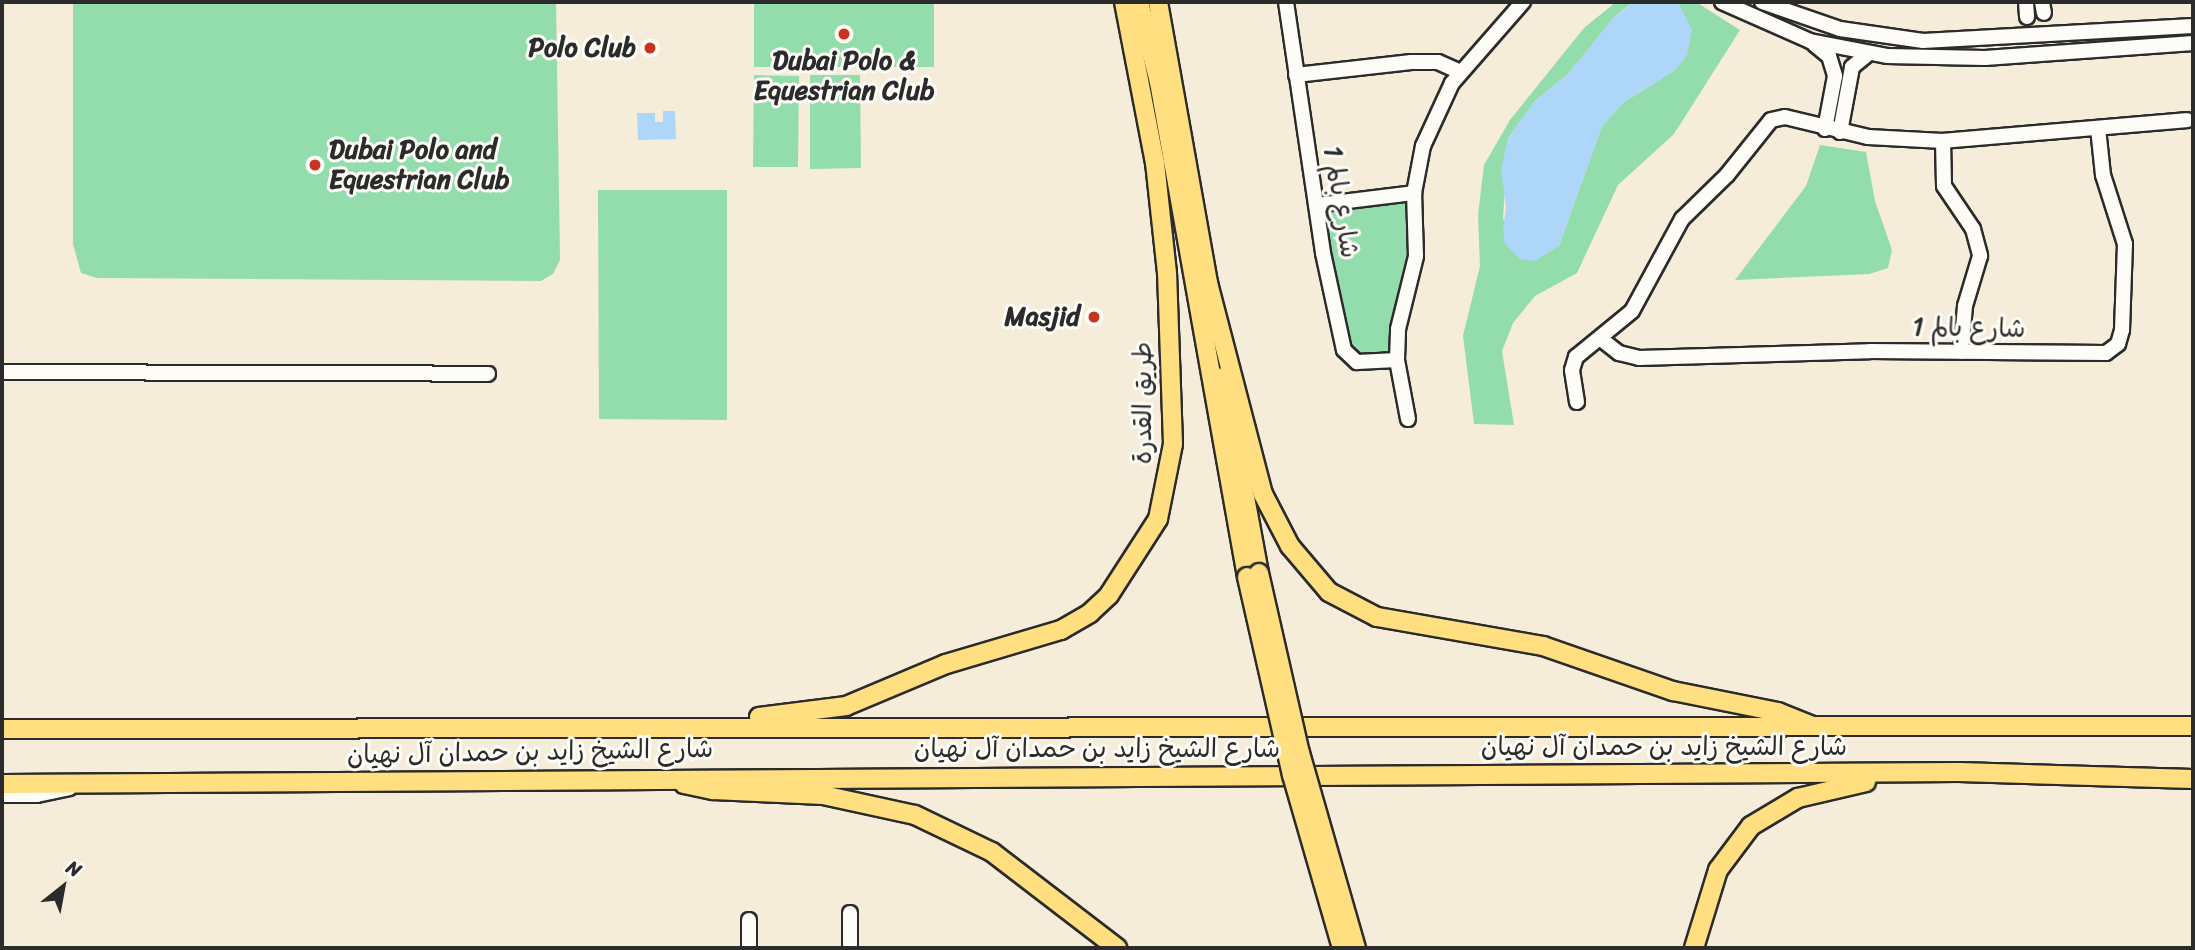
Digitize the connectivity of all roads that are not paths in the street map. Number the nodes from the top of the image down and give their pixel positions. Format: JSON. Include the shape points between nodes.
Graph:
{"nodes":[{"id":1,"x":1128,"y":2,"type":"edge"},
{"id":2,"x":1158,"y":2,"type":"edge"},
{"id":3,"x":1286,"y":2,"type":"edge"},
{"id":4,"x":1523,"y":2,"type":"edge"},
{"id":5,"x":1722,"y":2,"type":"edge"},
{"id":6,"x":1730,"y":2,"type":"edge"},
{"id":7,"x":1769,"y":5,"type":"edge"},
{"id":8,"x":2193,"y":26,"type":"edge"},
{"id":9,"x":2193,"y":33,"type":"edge"},
{"id":10,"x":1810,"y":41,"type":"junction"},
{"id":11,"x":2175,"y":43,"type":"junction"},
{"id":12,"x":2193,"y":43,"type":"edge"},
{"id":13,"x":1868,"y":54,"type":"junction"},
{"id":14,"x":1460,"y":72,"type":"junction"},
{"id":15,"x":1834,"y":72,"type":"junction"},
{"id":16,"x":1296,"y":75,"type":"junction"},
{"id":17,"x":1850,"y":75,"type":"junction"},
{"id":18,"x":1830,"y":92,"type":"junction"},
{"id":19,"x":1846,"y":94,"type":"junction"},
{"id":20,"x":2187,"y":120,"type":"dead end"},
{"id":21,"x":2098,"y":128,"type":"junction"},
{"id":22,"x":1832,"y":131,"type":"junction"},
{"id":23,"x":1943,"y":141,"type":"junction"},
{"id":24,"x":1414,"y":193,"type":"junction"},
{"id":25,"x":1315,"y":205,"type":"junction"},
{"id":26,"x":1208,"y":284,"type":"junction"},
{"id":27,"x":1601,"y":339,"type":"junction"},
{"id":28,"x":1961,"y":352,"type":"junction"},
{"id":29,"x":1397,"y":360,"type":"junction"},
{"id":30,"x":2,"y":372,"type":"edge"},
{"id":31,"x":488,"y":374,"type":"dead end"},
{"id":32,"x":1577,"y":402,"type":"dead end"},
{"id":33,"x":1408,"y":419,"type":"dead end"},
{"id":34,"x":1253,"y":575,"type":"junction"},
{"id":35,"x":2193,"y":726,"type":"edge"},
{"id":36,"x":688,"y":728,"type":"junction"},
{"id":37,"x":1816,"y":728,"type":"junction"},
{"id":38,"x":2,"y":729,"type":"edge"},
{"id":39,"x":1959,"y":772,"type":"junction"},
{"id":40,"x":664,"y":777,"type":"junction"},
{"id":41,"x":2193,"y":779,"type":"edge"},
{"id":42,"x":2,"y":783,"type":"edge"},
{"id":43,"x":82,"y":783,"type":"junction"},
{"id":44,"x":2,"y":795,"type":"edge"},
{"id":45,"x":850,"y":913,"type":"dead end"},
{"id":46,"x":749,"y":920,"type":"dead end"},
{"id":47,"x":749,"y":948,"type":"edge"},
{"id":48,"x":850,"y":948,"type":"edge"},
{"id":49,"x":1117,"y":948,"type":"edge"},
{"id":50,"x":1342,"y":948,"type":"edge"},
{"id":51,"x":1356,"y":948,"type":"edge"},
{"id":52,"x":1694,"y":948,"type":"edge"}],
"edges":[{"from":1,"to":34,"type":"main road","name":"طريق القدرة","via":[[1159,82]]},
{"from":1,"to":36,"type":"main road","name":"طريق القدرة","via":[[1156,176],[1172,369],[1173,444],[1168,487],[1158,519],[1138,555],[1099,606],[1048,636],[946,663],[834,710]]},
{"from":2,"to":26,"type":"main road","name":"طريق القدرة"},
{"from":3,"to":16,"type":"street","name":"شارع بالم 1"},
{"from":4,"to":14,"type":"street"},
{"from":5,"to":10,"type":"street"},
{"from":6,"to":7,"type":"street","via":[[1768,17]]},
{"from":7,"to":8,"type":"street","via":[[1840,29],[1923,41]]},
{"from":9,"to":11,"type":"street","via":[[2182,33]]},
{"from":10,"to":13,"type":"street"},
{"from":10,"to":15,"type":"street","via":[[1829,56]]},
{"from":11,"to":12,"type":"street"},
{"from":11,"to":13,"type":"street","via":[[1953,60]]},
{"from":13,"to":17,"type":"street","via":[[1857,60]]},
{"from":14,"to":16,"type":"street","via":[[1421,61]]},
{"from":14,"to":24,"type":"street","via":[[1428,130]]},
{"from":15,"to":17,"type":"street","via":[[1843,69]]},
{"from":15,"to":18,"type":"street"},
{"from":16,"to":25,"type":"street","name":"شارع بالم 1"},
{"from":17,"to":19,"type":"street"},
{"from":18,"to":19,"type":"street","via":[[1838,98]]},
{"from":18,"to":22,"type":"street"},
{"from":19,"to":22,"type":"street"},
{"from":20,"to":21,"type":"street"},
{"from":21,"to":23,"type":"street"},
{"from":21,"to":28,"type":"street","name":"شارع بالم 1","via":[[2103,175],[2125,244],[2118,344],[2099,356]]},
{"from":22,"to":23,"type":"street"},
{"from":22,"to":27,"type":"street","via":[[1785,117],[1766,124],[1733,167],[1682,219],[1640,299]]},
{"from":23,"to":28,"type":"street","via":[[1944,186],[1973,229],[1980,256],[1965,306]]},
{"from":24,"to":25,"type":"street"},
{"from":24,"to":29,"type":"street","via":[[1416,256],[1400,310]]},
{"from":25,"to":29,"type":"street","name":"شارع بالم 1","via":[[1345,355],[1360,362]]},
{"from":26,"to":34,"type":"main road","name":"طريق القدرة"},
{"from":26,"to":37,"type":"main road","via":[[1263,494],[1290,546],[1329,592],[1377,617],[1543,646],[1685,694],[1778,712]]},
{"from":27,"to":28,"type":"street","name":"شارع بالم 1","via":[[1619,353],[1639,358]]},
{"from":27,"to":32,"type":"street","via":[[1573,363]]},
{"from":29,"to":33,"type":"street"},
{"from":30,"to":31,"type":"street"},
{"from":34,"to":50,"type":"main road","name":"طريق القدرة","bridge":true,"via":[[1293,775]]},
{"from":34,"to":51,"type":"main road","name":"طريق القدرة","bridge":true},
{"from":35,"to":37,"type":"main road","name":"شارع الشيخ زايد بن حمدان آل نهيان"},
{"from":36,"to":37,"type":"main road","name":"شارع الشيخ زايد بن حمدان آل نهيان"},
{"from":36,"to":38,"type":"main road","name":"شارع الشيخ زايد بن حمدان آل نهيان"},
{"from":39,"to":40,"type":"main road","name":"شارع الشيخ زايد بن حمدان آل نهيان"},
{"from":39,"to":41,"type":"main road","name":"شارع الشيخ زايد بن حمدان آل نهيان"},
{"from":39,"to":52,"type":"main road","via":[[1833,787],[1798,797],[1762,817],[1741,836],[1718,870]]},
{"from":40,"to":43,"type":"main road","name":"شارع الشيخ زايد بن حمدان آل نهيان"},
{"from":40,"to":49,"type":"main road","via":[[713,790],[847,798],[915,815],[992,852]]},
{"from":42,"to":43,"type":"main road","name":"شارع الشيخ زايد بن حمدان آل نهيان"},
{"from":43,"to":44,"type":"street","via":[[48,793]]},
{"from":45,"to":48,"type":"street"},
{"from":46,"to":47,"type":"street"}]}
